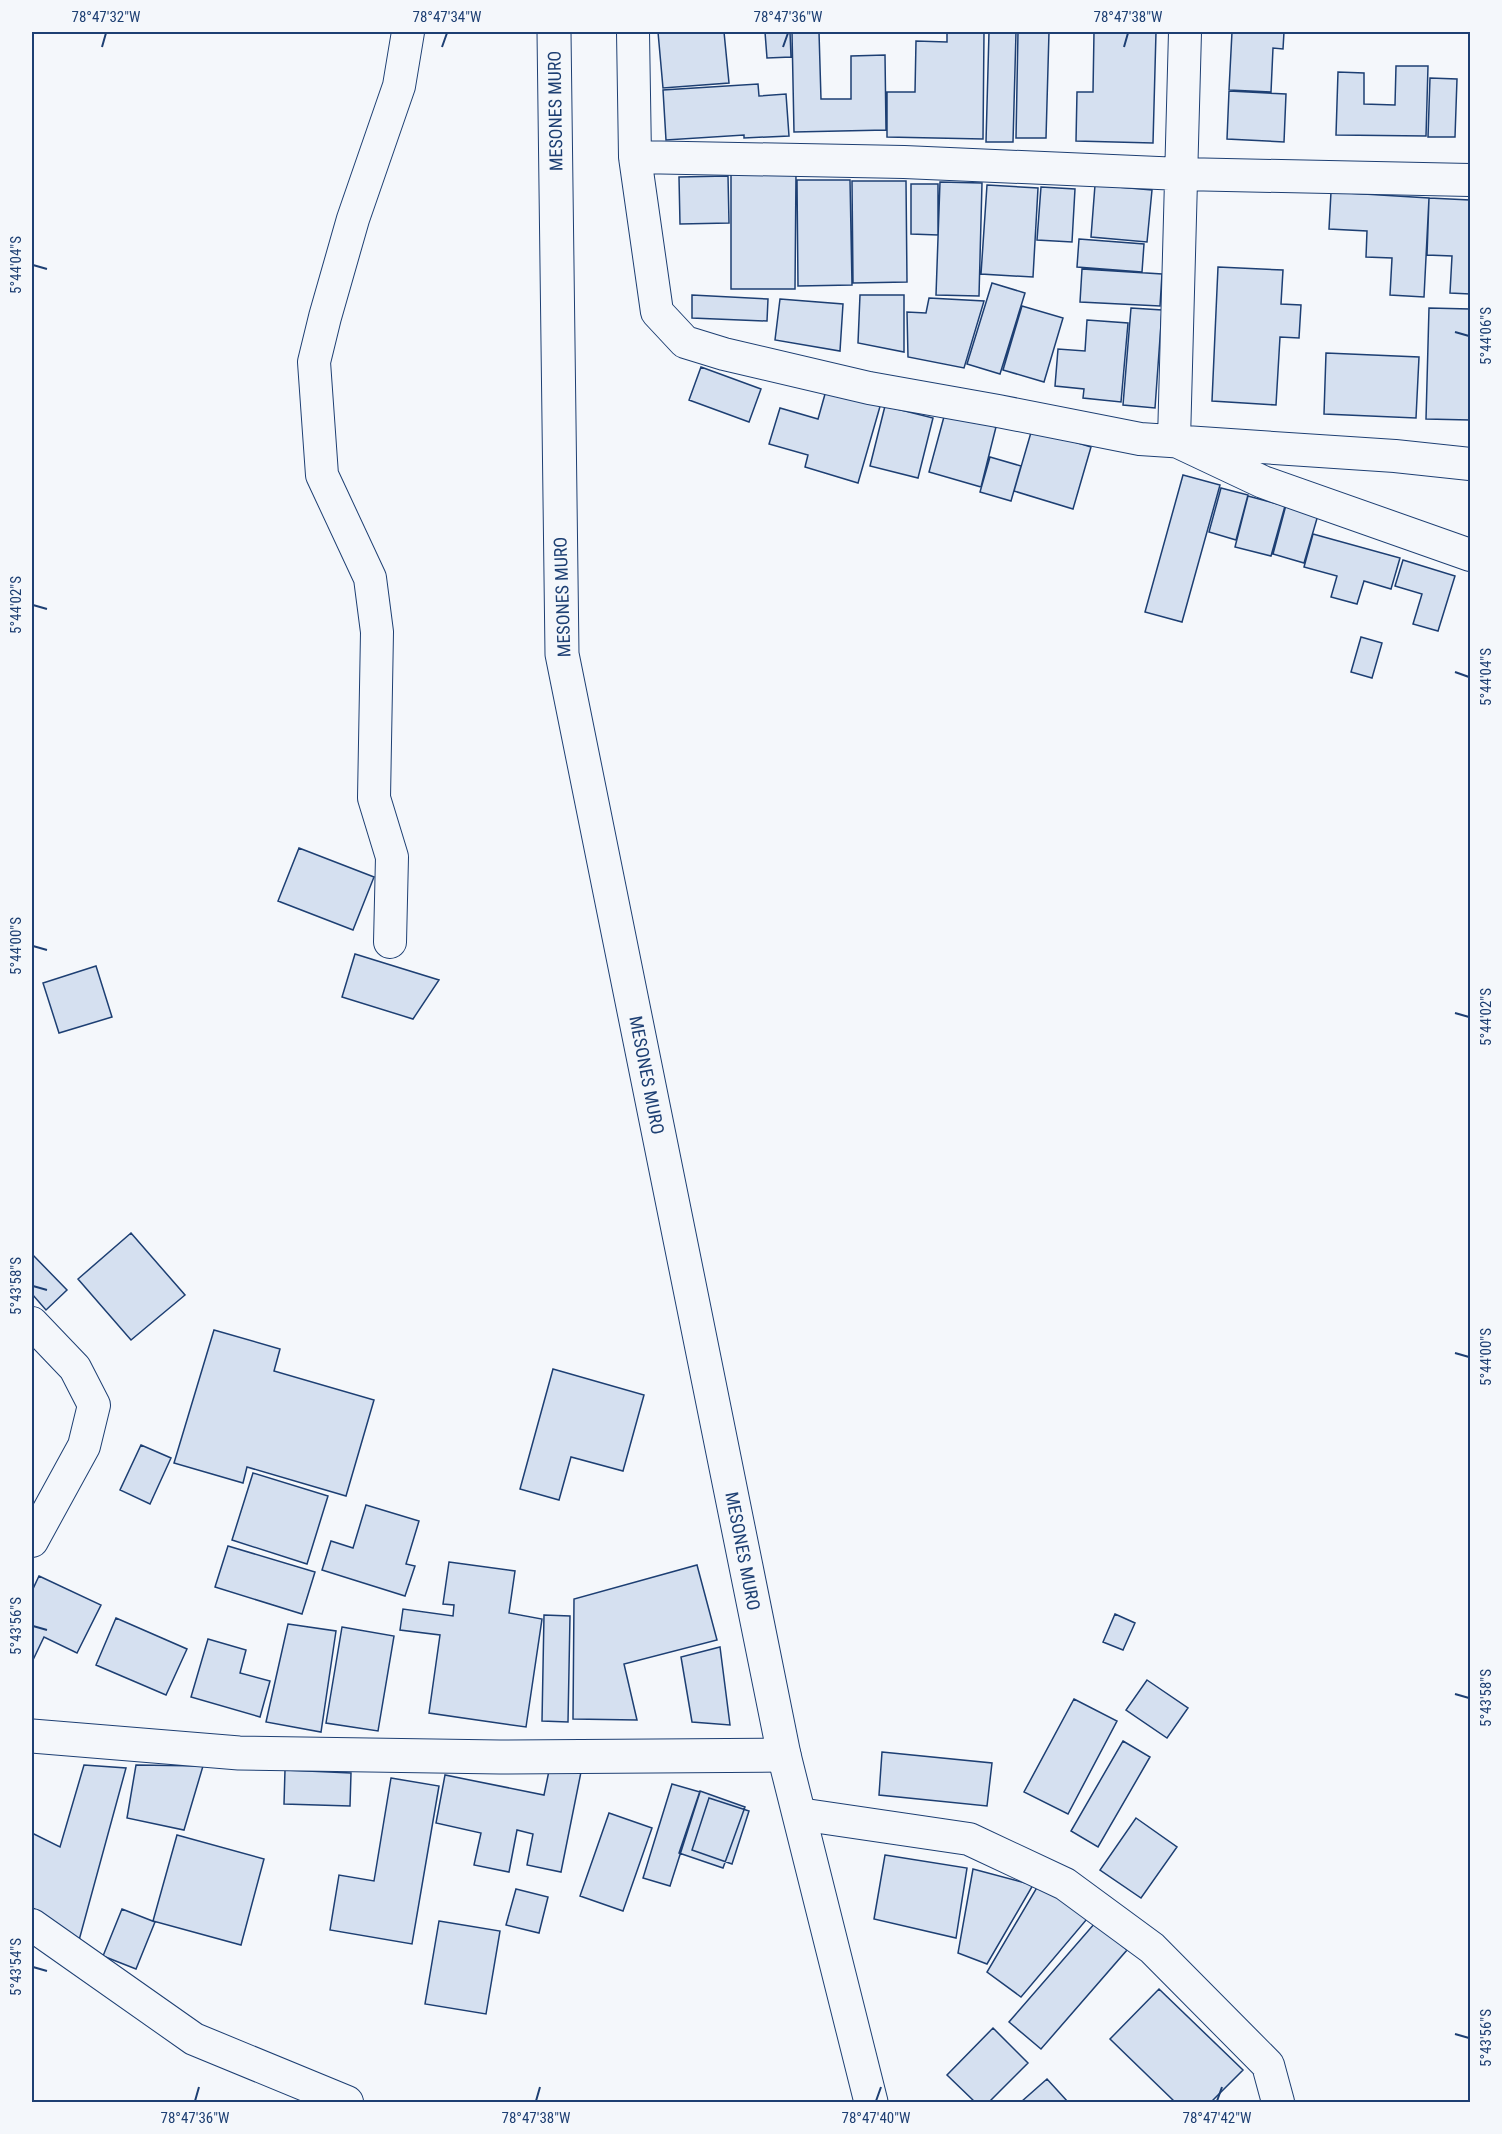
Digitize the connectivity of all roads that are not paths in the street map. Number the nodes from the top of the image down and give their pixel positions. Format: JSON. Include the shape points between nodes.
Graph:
{"nodes":[{"id":1,"x":408,"y":32,"type":"edge"},
{"id":2,"x":554,"y":32,"type":"edge"},
{"id":3,"x":633,"y":32,"type":"edge"},
{"id":4,"x":1185,"y":32,"type":"edge"},
{"id":5,"x":635,"y":157,"type":"junction"},
{"id":6,"x":1181,"y":174,"type":"junction"},
{"id":7,"x":1470,"y":180,"type":"edge"},
{"id":8,"x":1174,"y":440,"type":"junction"},
{"id":9,"x":1470,"y":464,"type":"edge"},
{"id":10,"x":1470,"y":555,"type":"edge"},
{"id":11,"x":390,"y":942,"type":"dead end"},
{"id":12,"x":32,"y":1323,"type":"edge"},
{"id":13,"x":32,"y":1541,"type":"edge"},
{"id":14,"x":32,"y":1736,"type":"edge"},
{"id":15,"x":784,"y":1755,"type":"junction"},
{"id":16,"x":800,"y":1814,"type":"junction"},
{"id":17,"x":32,"y":1925,"type":"edge"},
{"id":18,"x":347,"y":2103,"type":"edge"},
{"id":19,"x":871,"y":2103,"type":"edge"},
{"id":20,"x":1278,"y":2103,"type":"edge"}],
"edges":[{"from":1,"to":11,"type":"street","via":[[399,86],[353,219],[315,362],[322,475],[370,578],[377,632],[374,798],[392,857]]},
{"from":2,"to":15,"type":"main road","name":"MESONES MURO","via":[[561,654]]},
{"from":3,"to":5,"type":"street"},
{"from":4,"to":6,"type":"street"},
{"from":5,"to":6,"type":"street","via":[[904,162]]},
{"from":5,"to":8,"type":"street","via":[[657,312],[685,342],[869,388],[1140,439]]},
{"from":6,"to":7,"type":"street"},
{"from":6,"to":8,"type":"street"},
{"from":8,"to":9,"type":"street"},
{"from":8,"to":10,"type":"street","via":[[1263,482]]},
{"from":12,"to":13,"type":"street","via":[[75,1368],[94,1405],[84,1446]]},
{"from":14,"to":15,"type":"main road","via":[[251,1754]]},
{"from":15,"to":16,"type":"main road","name":"MESONES MURO"},
{"from":16,"to":19,"type":"main road","name":"MESONES MURO"},
{"from":16,"to":20,"type":"street","via":[[969,1839],[1065,1884],[1152,1948],[1268,2065]]},
{"from":17,"to":18,"type":"street","via":[[194,2039]]}]}
